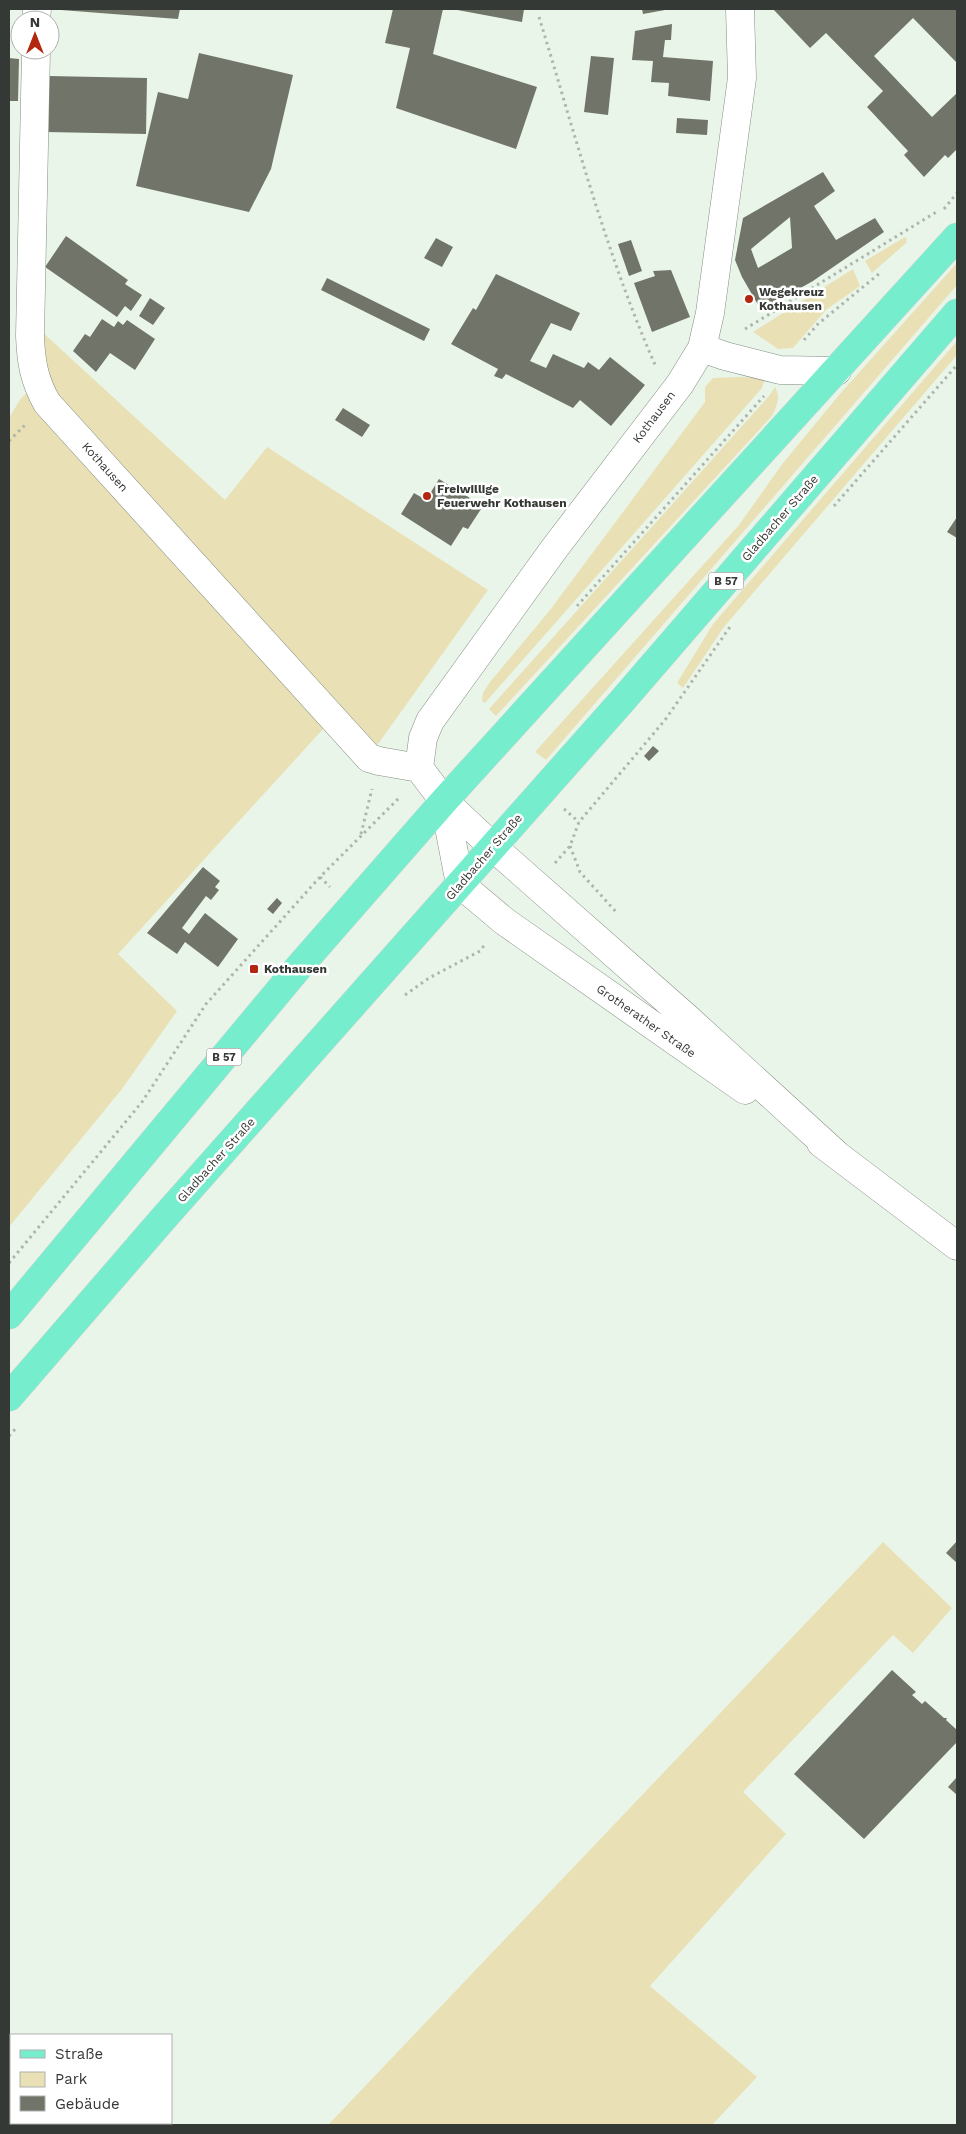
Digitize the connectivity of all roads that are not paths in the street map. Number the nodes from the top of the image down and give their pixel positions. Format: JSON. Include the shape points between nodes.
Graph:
{"nodes":[{"id":1,"x":740,"y":9,"type":"edge"},
{"id":2,"x":36,"y":60,"type":"edge"},
{"id":3,"x":957,"y":236,"type":"edge"},
{"id":4,"x":957,"y":313,"type":"edge"},
{"id":5,"x":714,"y":352,"type":"junction"},
{"id":6,"x":837,"y":371,"type":"junction"},
{"id":7,"x":421,"y":771,"type":"junction"},
{"id":8,"x":444,"y":801,"type":"junction"},
{"id":9,"x":493,"y":847,"type":"junction"},
{"id":10,"x":460,"y":884,"type":"junction"},
{"id":11,"x":836,"y":1154,"type":"junction"},
{"id":12,"x":957,"y":1246,"type":"edge"},
{"id":13,"x":9,"y":1315,"type":"edge"},
{"id":14,"x":9,"y":1397,"type":"edge"}],
"edges":[{"from":1,"to":5,"type":"street","name":"Kothausen","via":[[742,78],[710,314]]},
{"from":2,"to":7,"type":"street","name":"Kothausen","via":[[30,336],[34,377],[40,391],[47,403],[369,758]]},
{"from":3,"to":6,"type":"main road","number":"B 57"},
{"from":4,"to":9,"type":"main road","name":"Gladbacher Straße","number":"B 57"},
{"from":5,"to":6,"type":"street","via":[[780,370]]},
{"from":5,"to":7,"type":"street","name":"Kothausen","via":[[670,398],[554,548],[430,721],[423,738]]},
{"from":6,"to":8,"type":"main road","number":"B 57"},
{"from":7,"to":8,"type":"street"},
{"from":8,"to":9,"type":"street","name":"Grotherather Straße"},
{"from":8,"to":10,"type":"street"},
{"from":8,"to":13,"type":"main road","number":"B 57","via":[[298,968]]},
{"from":9,"to":10,"type":"main road","name":"Gladbacher Straße","number":"B 57"},
{"from":9,"to":11,"type":"street","name":"Grotherather Straße"},
{"from":10,"to":11,"type":"street","name":"Grotherather Straße","via":[[504,921]]},
{"from":10,"to":14,"type":"main road","name":"Gladbacher Straße","number":"B 57"},
{"from":11,"to":12,"type":"street","name":"Grotherather Straße"}]}
